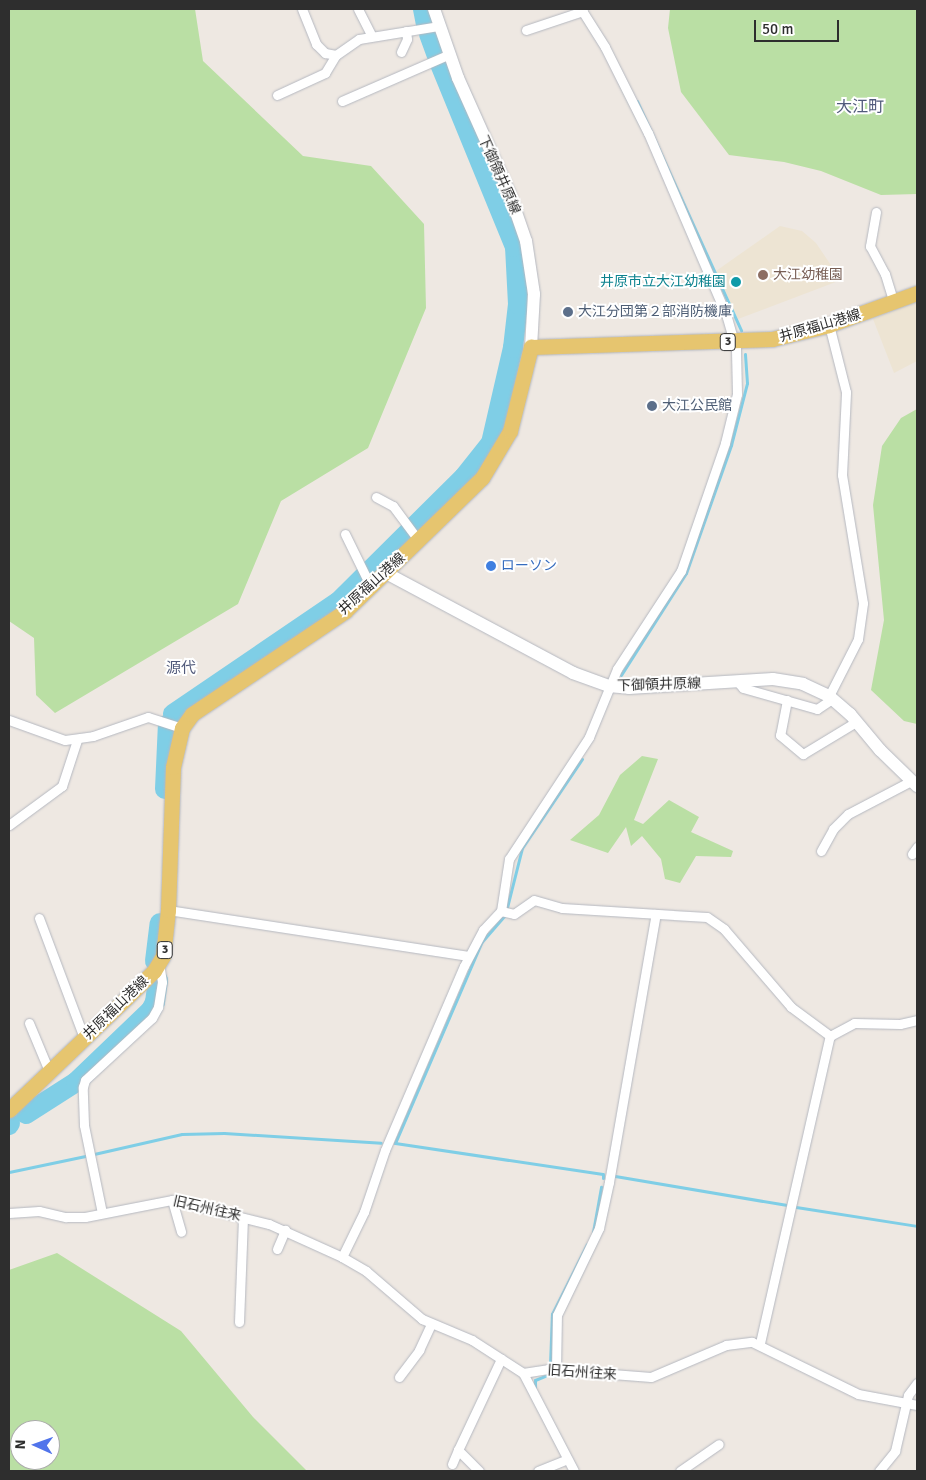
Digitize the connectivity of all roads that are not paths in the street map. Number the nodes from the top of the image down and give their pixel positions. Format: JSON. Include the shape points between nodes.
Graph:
{"nodes":[{"id":1,"x":302,"y":9,"type":"edge"},
{"id":2,"x":358,"y":9,"type":"edge"},
{"id":3,"x":434,"y":9,"type":"edge"},
{"id":4,"x":582,"y":10,"type":"edge"},
{"id":5,"x":438,"y":26,"type":"junction"},
{"id":6,"x":526,"y":30,"type":"dead end"},
{"id":7,"x":406,"y":31,"type":"junction"},
{"id":8,"x":372,"y":36,"type":"junction"},
{"id":9,"x":401,"y":52,"type":"dead end"},
{"id":10,"x":448,"y":55,"type":"junction"},
{"id":11,"x":336,"y":56,"type":"junction"},
{"id":12,"x":277,"y":95,"type":"dead end"},
{"id":13,"x":342,"y":101,"type":"dead end"},
{"id":14,"x":876,"y":212,"type":"dead end"},
{"id":15,"x":917,"y":293,"type":"edge"},
{"id":16,"x":894,"y":303,"type":"junction"},
{"id":17,"x":829,"y":326,"type":"junction"},
{"id":18,"x":735,"y":342,"type":"junction"},
{"id":19,"x":531,"y":347,"type":"junction"},
{"id":20,"x":376,"y":497,"type":"dead end"},
{"id":21,"x":412,"y":532,"type":"junction"},
{"id":22,"x":345,"y":534,"type":"dead end"},
{"id":23,"x":386,"y":573,"type":"junction"},
{"id":24,"x":367,"y":578,"type":"junction"},
{"id":25,"x":737,"y":681,"type":"junction"},
{"id":26,"x":608,"y":686,"type":"junction"},
{"id":27,"x":830,"y":698,"type":"junction"},
{"id":28,"x":787,"y":700,"type":"junction"},
{"id":29,"x":9,"y":720,"type":"edge"},
{"id":30,"x":856,"y":722,"type":"junction"},
{"id":31,"x":182,"y":728,"type":"junction"},
{"id":32,"x":77,"y":740,"type":"junction"},
{"id":33,"x":913,"y":784,"type":"edge"},
{"id":34,"x":9,"y":825,"type":"edge"},
{"id":35,"x":821,"y":851,"type":"dead end"},
{"id":36,"x":168,"y":910,"type":"junction"},
{"id":37,"x":504,"y":912,"type":"junction"},
{"id":38,"x":656,"y":914,"type":"junction"},
{"id":39,"x":39,"y":918,"type":"dead end"},
{"id":40,"x":469,"y":956,"type":"junction"},
{"id":41,"x":159,"y":964,"type":"junction"},
{"id":42,"x":917,"y":1020,"type":"edge"},
{"id":43,"x":29,"y":1023,"type":"dead end"},
{"id":44,"x":830,"y":1036,"type":"junction"},
{"id":45,"x":84,"y":1038,"type":"junction"},
{"id":46,"x":50,"y":1071,"type":"junction"},
{"id":47,"x":9,"y":1110,"type":"edge"},
{"id":48,"x":172,"y":1200,"type":"junction"},
{"id":49,"x":9,"y":1212,"type":"edge"},
{"id":50,"x":102,"y":1213,"type":"junction"},
{"id":51,"x":243,"y":1218,"type":"junction"},
{"id":52,"x":285,"y":1230,"type":"junction"},
{"id":53,"x":180,"y":1232,"type":"dead end"},
{"id":54,"x":277,"y":1249,"type":"dead end"},
{"id":55,"x":342,"y":1257,"type":"junction"},
{"id":56,"x":239,"y":1322,"type":"dead end"},
{"id":57,"x":431,"y":1324,"type":"junction"},
{"id":58,"x":760,"y":1344,"type":"junction"},
{"id":59,"x":500,"y":1359,"type":"junction"},
{"id":60,"x":556,"y":1370,"type":"junction"},
{"id":61,"x":524,"y":1373,"type":"junction"},
{"id":62,"x":399,"y":1377,"type":"dead end"},
{"id":63,"x":917,"y":1383,"type":"edge"},
{"id":64,"x":907,"y":1404,"type":"junction"},
{"id":65,"x":917,"y":1405,"type":"edge"},
{"id":66,"x":719,"y":1444,"type":"dead end"},
{"id":67,"x":458,"y":1450,"type":"junction"},
{"id":68,"x":567,"y":1459,"type":"junction"},
{"id":69,"x":452,"y":1464,"type":"dead end"},
{"id":70,"x":479,"y":1471,"type":"edge"},
{"id":71,"x":538,"y":1471,"type":"edge"},
{"id":72,"x":574,"y":1471,"type":"edge"},
{"id":73,"x":680,"y":1471,"type":"edge"},
{"id":74,"x":879,"y":1471,"type":"edge"}],
"edges":[{"from":1,"to":11,"type":"street","via":[[316,44],[325,53]]},
{"from":2,"to":8,"type":"street"},
{"from":3,"to":5,"type":"main road","name":"下御領井原線"},
{"from":4,"to":6,"type":"street"},
{"from":4,"to":18,"type":"street","via":[[606,47],[648,133]]},
{"from":5,"to":7,"type":"street"},
{"from":5,"to":10,"type":"main road","name":"下御領井原線"},
{"from":7,"to":8,"type":"street"},
{"from":7,"to":9,"type":"street","via":[[407,39]]},
{"from":8,"to":11,"type":"street","via":[[359,39]]},
{"from":10,"to":13,"type":"street"},
{"from":10,"to":19,"type":"main road","name":"下御領井原線","via":[[509,192],[526,241],[534,294]]},
{"from":11,"to":12,"type":"street","via":[[325,73]]},
{"from":14,"to":16,"type":"street","via":[[870,246],[885,274]]},
{"from":15,"to":16,"type":"main road","name":"井原福山港線","number":"3"},
{"from":16,"to":17,"type":"main road","name":"井原福山港線","number":"3"},
{"from":17,"to":18,"type":"main road","name":"井原福山港線","number":"3","via":[[772,339]]},
{"from":17,"to":27,"type":"street","via":[[846,392],[841,458],[863,603],[858,639]]},
{"from":18,"to":19,"type":"main road","name":"井原福山港線","number":"3"},
{"from":18,"to":26,"type":"street","via":[[739,369],[732,418],[691,545],[672,586]]},
{"from":19,"to":21,"type":"main road","name":"井原福山港線","number":"3","via":[[519,404],[500,451],[482,478]]},
{"from":20,"to":21,"type":"street","via":[[392,506]]},
{"from":21,"to":23,"type":"main road","name":"井原福山港線","number":"3"},
{"from":22,"to":24,"type":"street"},
{"from":23,"to":24,"type":"main road","name":"井原福山港線","number":"3"},
{"from":23,"to":26,"type":"main road","name":"下御領井原線","via":[[574,673]]},
{"from":24,"to":31,"type":"main road","name":"井原福山港線","number":"3","via":[[337,616],[192,714]]},
{"from":25,"to":26,"type":"main road","name":"下御領井原線","via":[[630,688]]},
{"from":25,"to":27,"type":"main road","name":"下御領井原線","via":[[790,681]]},
{"from":25,"to":28,"type":"street","via":[[743,688]]},
{"from":26,"to":37,"type":"street","via":[[589,738],[509,859]]},
{"from":27,"to":28,"type":"street","via":[[817,709]]},
{"from":27,"to":30,"type":"main road","name":"下御領井原線"},
{"from":28,"to":30,"type":"street","via":[[780,735],[803,754]]},
{"from":29,"to":32,"type":"street","via":[[53,737]]},
{"from":30,"to":33,"type":"main road","name":"下御領井原線"},
{"from":31,"to":32,"type":"street","via":[[148,717]]},
{"from":31,"to":36,"type":"main road","name":"井原福山港線","number":"3","via":[[173,767]]},
{"from":32,"to":34,"type":"street","via":[[62,786]]},
{"from":33,"to":35,"type":"street","via":[[848,814],[829,834]]},
{"from":36,"to":40,"type":"street"},
{"from":36,"to":41,"type":"main road","name":"井原福山港線","number":"3","via":[[166,946]]},
{"from":37,"to":38,"type":"street","via":[[514,914],[534,900],[562,908]]},
{"from":37,"to":40,"type":"street","via":[[483,930]]},
{"from":38,"to":44,"type":"street","via":[[698,915],[717,922],[780,996]]},
{"from":38,"to":60,"type":"street","via":[[599,1228],[557,1315]]},
{"from":39,"to":45,"type":"street"},
{"from":40,"to":55,"type":"street","via":[[388,1143],[364,1212]]},
{"from":41,"to":45,"type":"main road","name":"井原福山港線","number":"3"},
{"from":41,"to":50,"type":"street","via":[[162,982],[158,1007],[152,1018],[85,1080],[83,1087],[84,1125]]},
{"from":42,"to":44,"type":"street","via":[[900,1024],[854,1023]]},
{"from":43,"to":46,"type":"street"},
{"from":44,"to":58,"type":"street"},
{"from":45,"to":46,"type":"main road","name":"井原福山港線","number":"3"},
{"from":46,"to":47,"type":"main road","name":"井原福山港線","number":"3"},
{"from":48,"to":50,"type":"street","name":"旧石州往来"},
{"from":48,"to":51,"type":"street","name":"旧石州往来"},
{"from":48,"to":53,"type":"street"},
{"from":49,"to":50,"type":"street","name":"旧石州往来","via":[[39,1211],[66,1217]]},
{"from":51,"to":52,"type":"street","name":"旧石州往来"},
{"from":51,"to":56,"type":"street"},
{"from":52,"to":54,"type":"street"},
{"from":52,"to":55,"type":"street","name":"旧石州往来"},
{"from":55,"to":57,"type":"street","name":"旧石州往来","via":[[366,1271],[396,1300]]},
{"from":57,"to":59,"type":"street","name":"旧石州往来","via":[[472,1340]]},
{"from":57,"to":62,"type":"street","via":[[419,1350]]},
{"from":58,"to":60,"type":"street","name":"旧石州往来","via":[[740,1342],[726,1345],[651,1377]]},
{"from":58,"to":64,"type":"street","via":[[858,1394]]},
{"from":59,"to":61,"type":"street","name":"旧石州往来"},
{"from":59,"to":67,"type":"street"},
{"from":60,"to":61,"type":"street","name":"旧石州往来"},
{"from":61,"to":68,"type":"street"},
{"from":63,"to":64,"type":"street","via":[[908,1395]]},
{"from":64,"to":65,"type":"street"},
{"from":64,"to":74,"type":"street","via":[[895,1451]]},
{"from":66,"to":73,"type":"street"},
{"from":67,"to":69,"type":"street"},
{"from":67,"to":70,"type":"street"},
{"from":68,"to":71,"type":"street"},
{"from":68,"to":72,"type":"street"}]}
